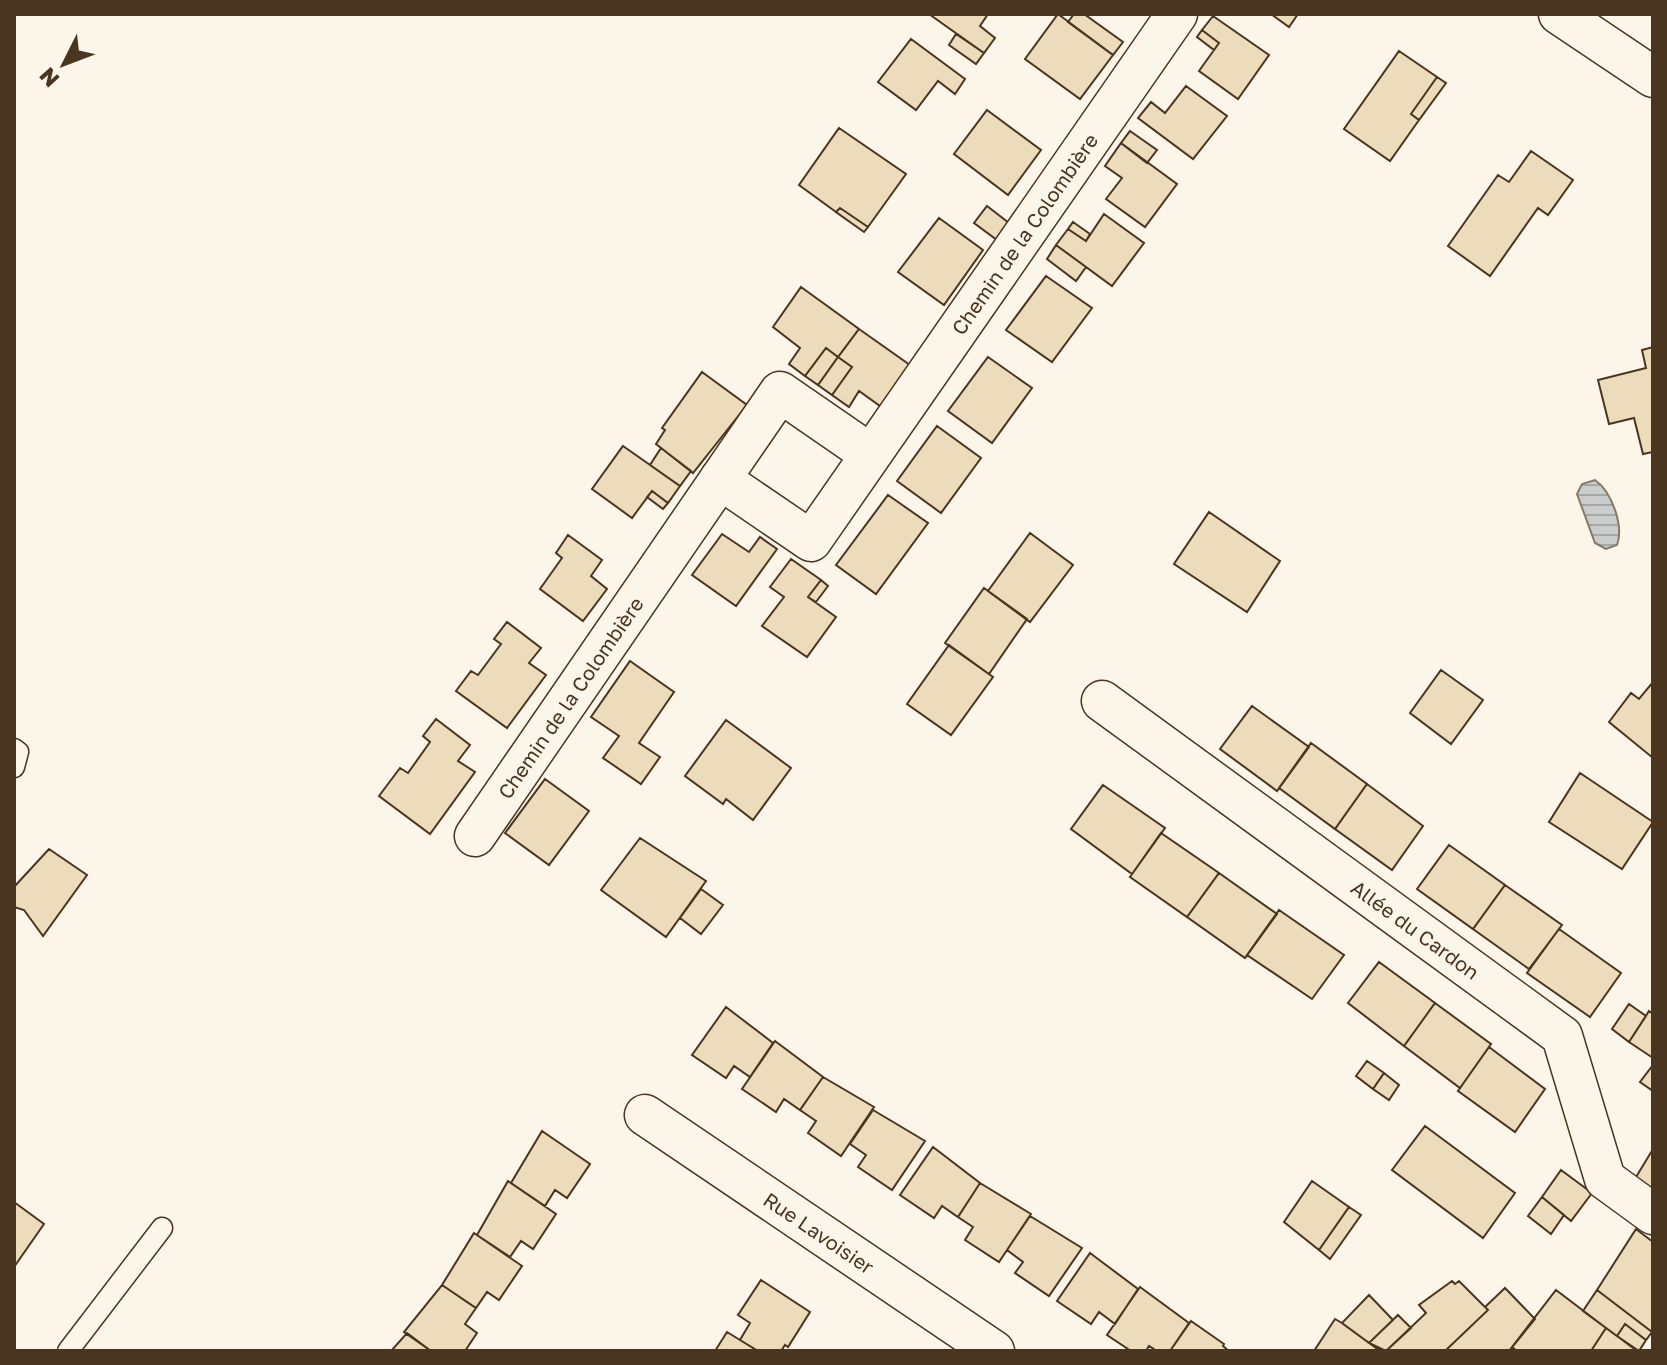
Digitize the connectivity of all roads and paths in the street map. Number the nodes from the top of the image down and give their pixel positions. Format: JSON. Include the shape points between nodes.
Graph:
{"nodes":[{"id":1,"x":1177,"y":14,"type":"edge"},
{"id":2,"x":1559,"y":14,"type":"edge"},
{"id":3,"x":1653,"y":77,"type":"edge"},
{"id":4,"x":870,"y":454,"type":"junction"},
{"id":5,"x":720,"y":479,"type":"junction"},
{"id":6,"x":1102,"y":701,"type":"dead end"},
{"id":7,"x":14,"y":749,"type":"edge"},
{"id":8,"x":14,"y":767,"type":"edge"},
{"id":9,"x":475,"y":836,"type":"dead end"},
{"id":10,"x":645,"y":1115,"type":"dead end"},
{"id":11,"x":1653,"y":1214,"type":"edge"},
{"id":12,"x":162,"y":1228,"type":"dead end"},
{"id":13,"x":68,"y":1351,"type":"edge"},
{"id":14,"x":994,"y":1351,"type":"edge"}],
"edges":[{"from":1,"to":4,"type":"street","name":"Chemin de la Colombière"},
{"from":2,"to":3,"type":"street"},
{"from":4,"to":5,"type":"street","name":"Chemin de la Colombière","via":[[780,392]]},
{"from":4,"to":5,"type":"street","name":"Chemin de la Colombière","via":[[811,541]]},
{"from":5,"to":9,"type":"street","name":"Chemin de la Colombière"},
{"from":6,"to":11,"type":"street","name":"Allée du Cardon","via":[[1562,1036],[1605,1179]]},
{"from":7,"to":8,"type":"lane"},
{"from":10,"to":14,"type":"street","name":"Rue Lavoisier"},
{"from":12,"to":13,"type":"lane"}]}
